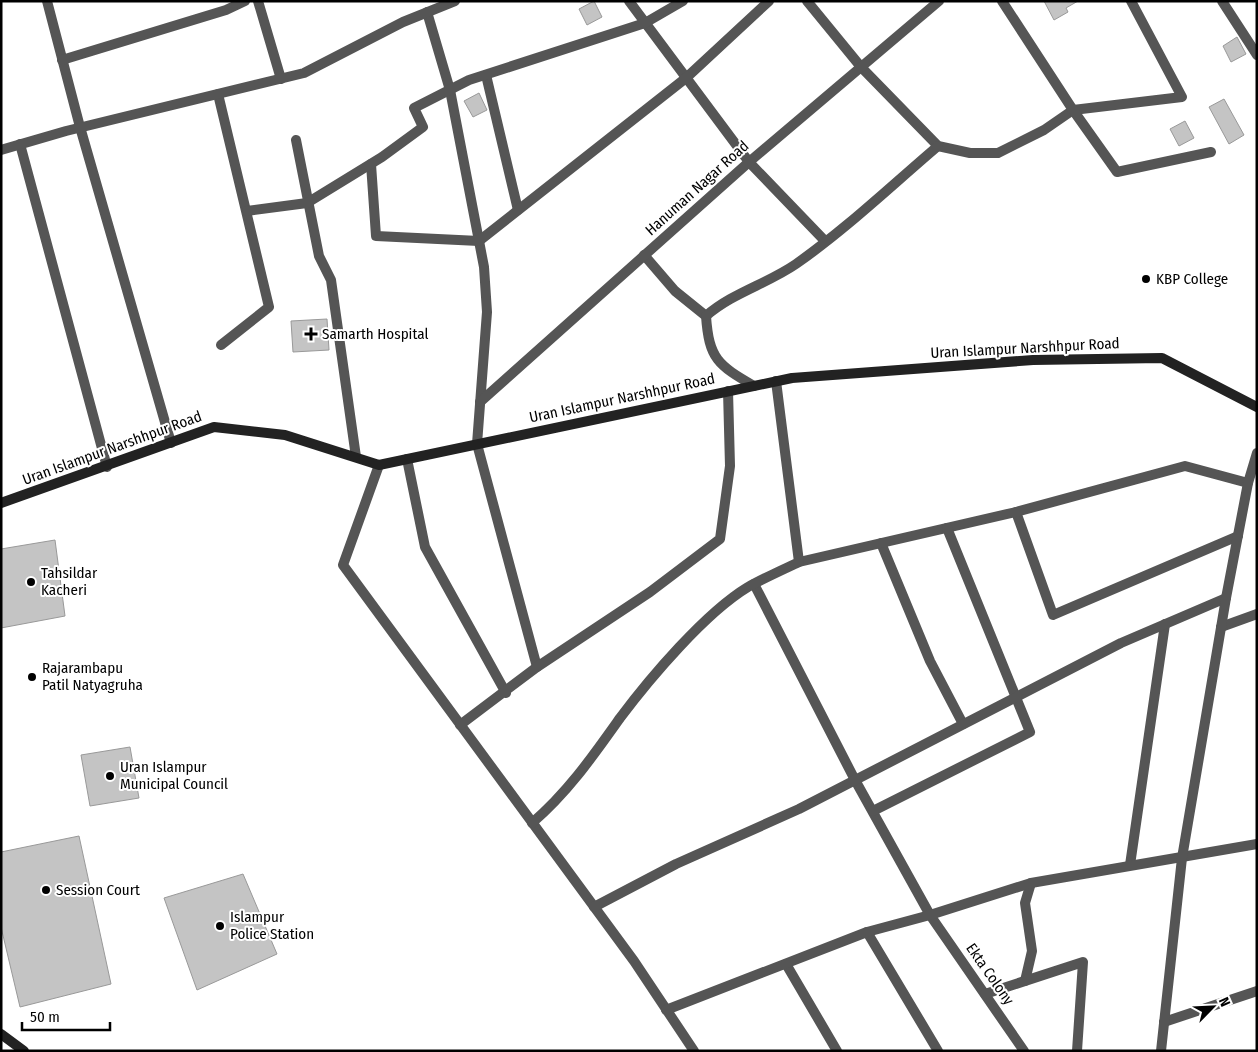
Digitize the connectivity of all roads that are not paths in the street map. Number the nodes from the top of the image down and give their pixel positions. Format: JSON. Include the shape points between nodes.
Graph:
{"nodes":[{"id":1,"x":47,"y":1,"type":"edge"},
{"id":2,"x":244,"y":1,"type":"edge"},
{"id":3,"x":258,"y":1,"type":"edge"},
{"id":4,"x":455,"y":1,"type":"edge"},
{"id":5,"x":629,"y":1,"type":"edge"},
{"id":6,"x":683,"y":1,"type":"edge"},
{"id":7,"x":769,"y":1,"type":"edge"},
{"id":8,"x":807,"y":1,"type":"edge"},
{"id":9,"x":939,"y":1,"type":"edge"},
{"id":10,"x":1002,"y":1,"type":"edge"},
{"id":11,"x":1131,"y":1,"type":"edge"},
{"id":12,"x":1222,"y":1,"type":"edge"},
{"id":13,"x":427,"y":12,"type":"junction"},
{"id":14,"x":645,"y":23,"type":"junction"},
{"id":15,"x":1257,"y":55,"type":"edge"},
{"id":16,"x":62,"y":60,"type":"junction"},
{"id":17,"x":861,"y":67,"type":"junction"},
{"id":18,"x":486,"y":75,"type":"junction"},
{"id":19,"x":686,"y":78,"type":"junction"},
{"id":20,"x":281,"y":79,"type":"junction"},
{"id":21,"x":450,"y":90,"type":"junction"},
{"id":22,"x":218,"y":94,"type":"junction"},
{"id":23,"x":1073,"y":110,"type":"junction"},
{"id":24,"x":80,"y":128,"type":"junction"},
{"id":25,"x":296,"y":140,"type":"dead end"},
{"id":26,"x":20,"y":144,"type":"junction"},
{"id":27,"x":938,"y":146,"type":"junction"},
{"id":28,"x":1,"y":150,"type":"edge"},
{"id":29,"x":1211,"y":152,"type":"dead end"},
{"id":30,"x":749,"y":162,"type":"junction"},
{"id":31,"x":371,"y":164,"type":"junction"},
{"id":32,"x":307,"y":203,"type":"junction"},
{"id":33,"x":518,"y":210,"type":"junction"},
{"id":34,"x":246,"y":211,"type":"junction"},
{"id":35,"x":479,"y":241,"type":"junction"},
{"id":36,"x":825,"y":241,"type":"junction"},
{"id":37,"x":644,"y":255,"type":"junction"},
{"id":38,"x":706,"y":316,"type":"junction"},
{"id":39,"x":221,"y":345,"type":"dead end"},
{"id":40,"x":776,"y":381,"type":"junction"},
{"id":41,"x":754,"y":386,"type":"junction"},
{"id":42,"x":728,"y":391,"type":"junction"},
{"id":43,"x":480,"y":402,"type":"junction"},
{"id":44,"x":1257,"y":406,"type":"edge"},
{"id":45,"x":171,"y":443,"type":"junction"},
{"id":46,"x":477,"y":444,"type":"junction"},
{"id":47,"x":1257,"y":453,"type":"edge"},
{"id":48,"x":356,"y":458,"type":"junction"},
{"id":49,"x":407,"y":459,"type":"junction"},
{"id":50,"x":379,"y":465,"type":"junction"},
{"id":51,"x":107,"y":467,"type":"junction"},
{"id":52,"x":1248,"y":483,"type":"junction"},
{"id":53,"x":1,"y":503,"type":"edge"},
{"id":54,"x":1016,"y":512,"type":"junction"},
{"id":55,"x":947,"y":528,"type":"junction"},
{"id":56,"x":1238,"y":536,"type":"junction"},
{"id":57,"x":881,"y":543,"type":"junction"},
{"id":58,"x":799,"y":562,"type":"junction"},
{"id":59,"x":754,"y":584,"type":"junction"},
{"id":60,"x":1226,"y":598,"type":"junction"},
{"id":61,"x":1257,"y":614,"type":"edge"},
{"id":62,"x":1165,"y":624,"type":"junction"},
{"id":63,"x":1221,"y":628,"type":"junction"},
{"id":64,"x":537,"y":667,"type":"junction"},
{"id":65,"x":506,"y":692,"type":"junction"},
{"id":66,"x":1016,"y":697,"type":"junction"},
{"id":67,"x":963,"y":724,"type":"junction"},
{"id":68,"x":460,"y":725,"type":"junction"},
{"id":69,"x":855,"y":780,"type":"junction"},
{"id":70,"x":874,"y":812,"type":"junction"},
{"id":71,"x":532,"y":823,"type":"junction"},
{"id":72,"x":1257,"y":844,"type":"edge"},
{"id":73,"x":1182,"y":858,"type":"junction"},
{"id":74,"x":1130,"y":864,"type":"junction"},
{"id":75,"x":1031,"y":882,"type":"junction"},
{"id":76,"x":594,"y":906,"type":"junction"},
{"id":77,"x":930,"y":915,"type":"junction"},
{"id":78,"x":867,"y":932,"type":"junction"},
{"id":79,"x":786,"y":964,"type":"junction"},
{"id":80,"x":1025,"y":981,"type":"junction"},
{"id":81,"x":1257,"y":991,"type":"edge"},
{"id":82,"x":985,"y":994,"type":"junction"},
{"id":83,"x":666,"y":1010,"type":"junction"},
{"id":84,"x":1164,"y":1022,"type":"junction"},
{"id":85,"x":1,"y":1034,"type":"edge"},
{"id":86,"x":24,"y":1051,"type":"edge"},
{"id":87,"x":694,"y":1051,"type":"edge"},
{"id":88,"x":837,"y":1051,"type":"edge"},
{"id":89,"x":938,"y":1051,"type":"edge"},
{"id":90,"x":1024,"y":1051,"type":"edge"},
{"id":91,"x":1077,"y":1051,"type":"edge"},
{"id":92,"x":1161,"y":1051,"type":"edge"}],
"edges":[{"from":1,"to":16,"type":"street"},
{"from":2,"to":16,"type":"street","via":[[226,10]]},
{"from":3,"to":20,"type":"street"},
{"from":4,"to":13,"type":"street"},
{"from":5,"to":14,"type":"street"},
{"from":6,"to":14,"type":"street"},
{"from":7,"to":19,"type":"street"},
{"from":8,"to":17,"type":"street"},
{"from":9,"to":17,"type":"street","name":"Hanuman Nagar Road"},
{"from":10,"to":23,"type":"street"},
{"from":11,"to":23,"type":"street","via":[[1182,97]]},
{"from":12,"to":15,"type":"street"},
{"from":13,"to":20,"type":"street","via":[[304,73]]},
{"from":13,"to":21,"type":"street"},
{"from":14,"to":18,"type":"street"},
{"from":14,"to":19,"type":"street"},
{"from":16,"to":24,"type":"street"},
{"from":17,"to":27,"type":"street"},
{"from":17,"to":30,"type":"street","name":"Hanuman Nagar Road"},
{"from":18,"to":21,"type":"street"},
{"from":18,"to":33,"type":"street"},
{"from":19,"to":30,"type":"street"},
{"from":19,"to":33,"type":"street"},
{"from":20,"to":22,"type":"street"},
{"from":21,"to":31,"type":"street","via":[[414,108],[423,127]]},
{"from":21,"to":35,"type":"street"},
{"from":22,"to":24,"type":"street"},
{"from":22,"to":34,"type":"street"},
{"from":23,"to":27,"type":"street","via":[[1044,130],[998,153],[970,153]]},
{"from":23,"to":29,"type":"street","via":[[1117,172]]},
{"from":24,"to":26,"type":"street"},
{"from":24,"to":45,"type":"street"},
{"from":25,"to":32,"type":"street"},
{"from":26,"to":28,"type":"street"},
{"from":26,"to":51,"type":"street"},
{"from":27,"to":36,"type":"street"},
{"from":30,"to":36,"type":"street"},
{"from":30,"to":37,"type":"street","name":"Hanuman Nagar Road"},
{"from":31,"to":32,"type":"street"},
{"from":31,"to":35,"type":"street","via":[[376,236]]},
{"from":32,"to":34,"type":"street"},
{"from":32,"to":48,"type":"street","via":[[319,256],[331,280]]},
{"from":33,"to":35,"type":"street"},
{"from":34,"to":39,"type":"street","via":[[269,307]]},
{"from":35,"to":43,"type":"street","via":[[487,312]]},
{"from":36,"to":38,"type":"street","via":[[795,265],[722,302]]},
{"from":37,"to":38,"type":"street","via":[[675,291]]},
{"from":37,"to":43,"type":"street","name":"Hanuman Nagar Road"},
{"from":38,"to":41,"type":"street","via":[[708,342],[716,358],[728,371]]},
{"from":40,"to":41,"type":"main road","name":"Uran Islampur Narshhpur Road"},
{"from":40,"to":44,"type":"main road","name":"Uran Islampur Narshhpur Road","via":[[1034,360],[1162,358]]},
{"from":40,"to":58,"type":"street"},
{"from":41,"to":42,"type":"main road","name":"Uran Islampur Narshhpur Road"},
{"from":42,"to":46,"type":"main road","name":"Uran Islampur Narshhpur Road"},
{"from":42,"to":64,"type":"street","via":[[730,466],[720,539],[650,592]]},
{"from":43,"to":46,"type":"street"},
{"from":45,"to":48,"type":"main road","name":"Uran Islampur Narshhpur Road","via":[[214,427],[285,435]]},
{"from":45,"to":51,"type":"main road","name":"Uran Islampur Narshhpur Road"},
{"from":46,"to":49,"type":"main road","name":"Uran Islampur Narshhpur Road"},
{"from":46,"to":64,"type":"street"},
{"from":47,"to":52,"type":"street"},
{"from":48,"to":50,"type":"main road","name":"Uran Islampur Narshhpur Road"},
{"from":49,"to":50,"type":"main road","name":"Uran Islampur Narshhpur Road"},
{"from":49,"to":65,"type":"street","via":[[426,547]]},
{"from":50,"to":68,"type":"street","via":[[343,564]]},
{"from":51,"to":53,"type":"main road","name":"Uran Islampur Narshhpur Road"},
{"from":52,"to":54,"type":"street","via":[[1185,466]]},
{"from":52,"to":56,"type":"street"},
{"from":54,"to":55,"type":"street"},
{"from":54,"to":56,"type":"street","via":[[1053,615]]},
{"from":55,"to":57,"type":"street"},
{"from":55,"to":66,"type":"street"},
{"from":56,"to":60,"type":"street"},
{"from":57,"to":58,"type":"street"},
{"from":57,"to":67,"type":"street","via":[[930,661]]},
{"from":58,"to":59,"type":"street"},
{"from":59,"to":69,"type":"street","name":"Ekta Colony"},
{"from":59,"to":71,"type":"street","via":[[717,612],[681,647],[626,711],[556,803]]},
{"from":60,"to":62,"type":"street"},
{"from":60,"to":63,"type":"street"},
{"from":61,"to":63,"type":"street"},
{"from":62,"to":66,"type":"street"},
{"from":62,"to":74,"type":"street"},
{"from":63,"to":73,"type":"street"},
{"from":64,"to":65,"type":"street"},
{"from":65,"to":68,"type":"street"},
{"from":66,"to":67,"type":"street"},
{"from":66,"to":70,"type":"street","via":[[1030,732]]},
{"from":67,"to":69,"type":"street"},
{"from":68,"to":71,"type":"street"},
{"from":69,"to":70,"type":"street","name":"Ekta Colony"},
{"from":69,"to":76,"type":"street"},
{"from":70,"to":77,"type":"street","name":"Ekta Colony"},
{"from":71,"to":76,"type":"street"},
{"from":72,"to":73,"type":"street"},
{"from":73,"to":74,"type":"street"},
{"from":73,"to":84,"type":"street"},
{"from":74,"to":75,"type":"street"},
{"from":75,"to":77,"type":"street"},
{"from":75,"to":80,"type":"street","via":[[1025,904],[1032,951]]},
{"from":76,"to":83,"type":"street"},
{"from":77,"to":78,"type":"street"},
{"from":77,"to":82,"type":"street","name":"Ekta Colony"},
{"from":78,"to":79,"type":"street"},
{"from":78,"to":89,"type":"street"},
{"from":79,"to":83,"type":"street"},
{"from":79,"to":88,"type":"street"},
{"from":80,"to":82,"type":"street"},
{"from":80,"to":91,"type":"street","via":[[1083,962]]},
{"from":81,"to":84,"type":"street"},
{"from":82,"to":90,"type":"street","name":"Ekta Colony"},
{"from":83,"to":87,"type":"street"},
{"from":84,"to":92,"type":"street"},
{"from":85,"to":86,"type":"main road"}]}
